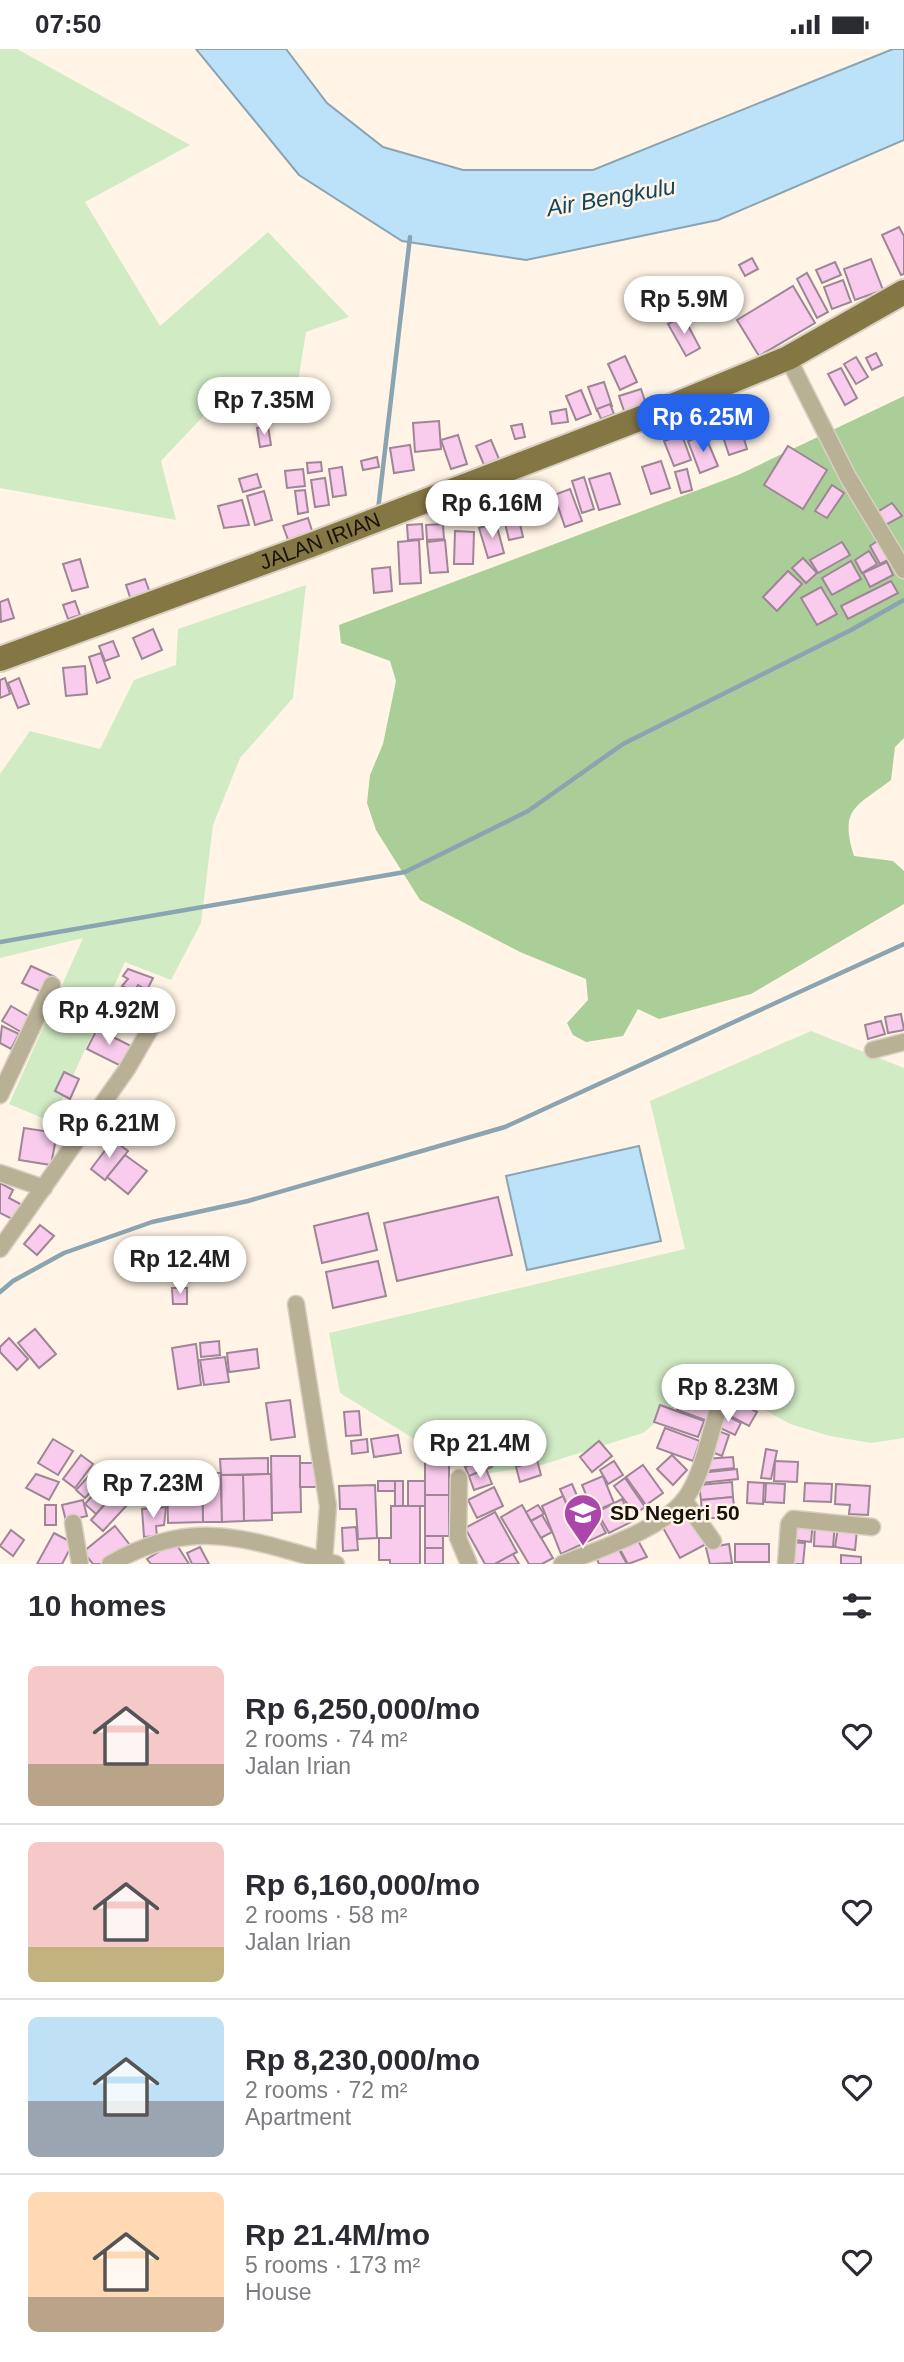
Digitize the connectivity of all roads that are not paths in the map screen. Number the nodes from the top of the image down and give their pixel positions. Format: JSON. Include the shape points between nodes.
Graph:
{"nodes":[{"id":1,"x":904,"y":292,"type":"edge"},
{"id":2,"x":788,"y":358,"type":"junction"},
{"id":3,"x":904,"y":571,"type":"edge"},
{"id":4,"x":0,"y":659,"type":"edge"},
{"id":5,"x":52,"y":985,"type":"dead end"},
{"id":6,"x":160,"y":1012,"type":"dead end"},
{"id":7,"x":904,"y":1042,"type":"edge"},
{"id":8,"x":873,"y":1051,"type":"dead end"},
{"id":9,"x":0,"y":1095,"type":"edge"},
{"id":10,"x":0,"y":1173,"type":"edge"},
{"id":11,"x":44,"y":1188,"type":"junction"},
{"id":12,"x":0,"y":1249,"type":"edge"},
{"id":13,"x":296,"y":1304,"type":"dead end"},
{"id":14,"x":717,"y":1413,"type":"dead end"},
{"id":15,"x":459,"y":1478,"type":"dead end"},
{"id":16,"x":684,"y":1500,"type":"junction"},
{"id":17,"x":73,"y":1523,"type":"dead end"},
{"id":18,"x":872,"y":1527,"type":"dead end"},
{"id":19,"x":713,"y":1541,"type":"dead end"},
{"id":20,"x":330,"y":1562,"type":"edge"},
{"id":21,"x":79,"y":1564,"type":"edge"},
{"id":22,"x":110,"y":1564,"type":"edge"},
{"id":23,"x":469,"y":1564,"type":"edge"},
{"id":24,"x":562,"y":1564,"type":"edge"},
{"id":25,"x":786,"y":1564,"type":"edge"}],
"edges":[{"from":1,"to":2,"type":"main road","name":"JALAN IRIAN"},
{"from":2,"to":3,"type":"street","via":[[848,477]]},
{"from":2,"to":4,"type":"main road","name":"JALAN IRIAN","via":[[478,482]]},
{"from":5,"to":9,"type":"street"},
{"from":6,"to":11,"type":"street","via":[[127,1069]]},
{"from":7,"to":8,"type":"street"},
{"from":10,"to":11,"type":"street"},
{"from":11,"to":12,"type":"street"},
{"from":13,"to":20,"type":"street","via":[[328,1506]]},
{"from":14,"to":16,"type":"street"},
{"from":15,"to":23,"type":"street","via":[[458,1538]]},
{"from":16,"to":19,"type":"street"},
{"from":16,"to":24,"type":"street","via":[[657,1522]]},
{"from":17,"to":21,"type":"street"},
{"from":18,"to":25,"type":"street","via":[[793,1518]]},
{"from":20,"to":22,"type":"street","via":[[265,1542],[214,1535],[157,1542]]}]}
